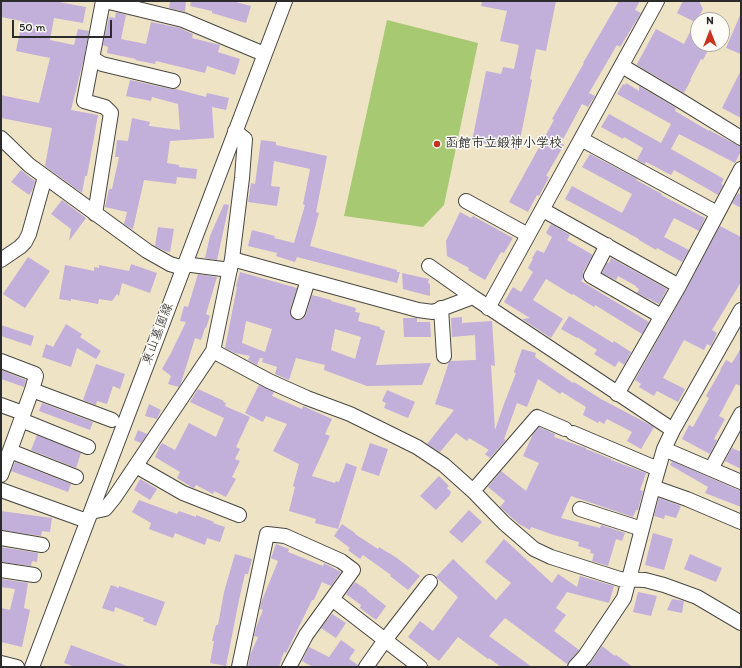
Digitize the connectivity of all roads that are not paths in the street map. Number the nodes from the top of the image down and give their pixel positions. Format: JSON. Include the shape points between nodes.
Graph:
{"nodes":[{"id":1,"x":104,"y":1,"type":"edge"},
{"id":2,"x":285,"y":1,"type":"edge"},
{"id":3,"x":657,"y":1,"type":"edge"},
{"id":4,"x":264,"y":54,"type":"junction"},
{"id":5,"x":92,"y":58,"type":"junction"},
{"id":6,"x":622,"y":66,"type":"junction"},
{"id":7,"x":173,"y":81,"type":"dead end"},
{"id":8,"x":235,"y":131,"type":"junction"},
{"id":9,"x":1,"y":138,"type":"edge"},
{"id":10,"x":741,"y":138,"type":"edge"},
{"id":11,"x":581,"y":139,"type":"junction"},
{"id":12,"x":741,"y":169,"type":"edge"},
{"id":13,"x":45,"y":177,"type":"junction"},
{"id":14,"x":466,"y":202,"type":"dead end"},
{"id":15,"x":543,"y":210,"type":"junction"},
{"id":16,"x":717,"y":213,"type":"junction"},
{"id":17,"x":96,"y":214,"type":"junction"},
{"id":18,"x":528,"y":235,"type":"junction"},
{"id":19,"x":607,"y":245,"type":"junction"},
{"id":20,"x":1,"y":260,"type":"edge"},
{"id":21,"x":231,"y":264,"type":"junction"},
{"id":22,"x":184,"y":266,"type":"junction"},
{"id":23,"x":429,"y":266,"type":"dead end"},
{"id":24,"x":308,"y":280,"type":"junction"},
{"id":25,"x":678,"y":286,"type":"junction"},
{"id":26,"x":473,"y":297,"type":"junction"},
{"id":27,"x":442,"y":308,"type":"junction"},
{"id":28,"x":488,"y":308,"type":"junction"},
{"id":29,"x":741,"y":310,"type":"edge"},
{"id":30,"x":298,"y":312,"type":"dead end"},
{"id":31,"x":661,"y":316,"type":"junction"},
{"id":32,"x":213,"y":351,"type":"junction"},
{"id":33,"x":444,"y":356,"type":"dead end"},
{"id":34,"x":1,"y":361,"type":"edge"},
{"id":35,"x":32,"y":390,"type":"junction"},
{"id":36,"x":617,"y":394,"type":"junction"},
{"id":37,"x":1,"y":405,"type":"edge"},
{"id":38,"x":741,"y":414,"type":"edge"},
{"id":39,"x":22,"y":416,"type":"junction"},
{"id":40,"x":112,"y":420,"type":"dead end"},
{"id":41,"x":673,"y":430,"type":"junction"},
{"id":42,"x":88,"y":447,"type":"dead end"},
{"id":43,"x":664,"y":449,"type":"junction"},
{"id":44,"x":10,"y":451,"type":"junction"},
{"id":45,"x":136,"y":466,"type":"junction"},
{"id":46,"x":658,"y":469,"type":"junction"},
{"id":47,"x":711,"y":469,"type":"junction"},
{"id":48,"x":1,"y":475,"type":"edge"},
{"id":49,"x":76,"y":477,"type":"dead end"},
{"id":50,"x":741,"y":482,"type":"edge"},
{"id":51,"x":653,"y":487,"type":"junction"},
{"id":52,"x":1,"y":490,"type":"edge"},
{"id":53,"x":473,"y":491,"type":"junction"},
{"id":54,"x":580,"y":509,"type":"dead end"},
{"id":55,"x":239,"y":515,"type":"dead end"},
{"id":56,"x":89,"y":516,"type":"junction"},
{"id":57,"x":741,"y":522,"type":"edge"},
{"id":58,"x":642,"y":529,"type":"junction"},
{"id":59,"x":1,"y":538,"type":"edge"},
{"id":60,"x":42,"y":545,"type":"dead end"},
{"id":61,"x":1,"y":570,"type":"edge"},
{"id":62,"x":34,"y":575,"type":"dead end"},
{"id":63,"x":629,"y":579,"type":"junction"},
{"id":64,"x":430,"y":582,"type":"dead end"},
{"id":65,"x":332,"y":599,"type":"junction"},
{"id":66,"x":741,"y":623,"type":"edge"},
{"id":67,"x":385,"y":640,"type":"junction"},
{"id":68,"x":1,"y":663,"type":"edge"},
{"id":69,"x":17,"y":667,"type":"edge"},
{"id":70,"x":32,"y":667,"type":"edge"},
{"id":71,"x":239,"y":667,"type":"edge"},
{"id":72,"x":289,"y":667,"type":"edge"},
{"id":73,"x":366,"y":667,"type":"edge"},
{"id":74,"x":420,"y":667,"type":"edge"},
{"id":75,"x":575,"y":667,"type":"edge"}],
"edges":[{"from":1,"to":4,"type":"street","via":[[183,20]]},
{"from":1,"to":5,"type":"street"},
{"from":2,"to":4,"type":"street","name":"東山墓園線"},
{"from":3,"to":6,"type":"street"},
{"from":4,"to":8,"type":"street","name":"東山墓園線"},
{"from":5,"to":7,"type":"street","via":[[102,64]]},
{"from":5,"to":17,"type":"street","via":[[84,101],[105,107],[111,113]]},
{"from":6,"to":10,"type":"street"},
{"from":6,"to":11,"type":"street"},
{"from":8,"to":21,"type":"street","via":[[245,139]]},
{"from":8,"to":22,"type":"street","name":"東山墓園線"},
{"from":9,"to":13,"type":"street"},
{"from":11,"to":15,"type":"street"},
{"from":11,"to":16,"type":"street"},
{"from":12,"to":16,"type":"street"},
{"from":13,"to":17,"type":"street"},
{"from":13,"to":20,"type":"street","via":[[29,234],[20,247]]},
{"from":14,"to":18,"type":"street"},
{"from":15,"to":18,"type":"street"},
{"from":15,"to":19,"type":"street"},
{"from":16,"to":25,"type":"street"},
{"from":17,"to":22,"type":"street","via":[[146,251],[170,264]]},
{"from":18,"to":28,"type":"street"},
{"from":19,"to":25,"type":"street"},
{"from":19,"to":31,"type":"street","via":[[591,276]]},
{"from":21,"to":22,"type":"street"},
{"from":21,"to":24,"type":"street"},
{"from":21,"to":32,"type":"street"},
{"from":22,"to":56,"type":"street","name":"東山墓園線"},
{"from":23,"to":26,"type":"street"},
{"from":24,"to":27,"type":"street","via":[[418,310],[432,312]]},
{"from":24,"to":30,"type":"street"},
{"from":25,"to":31,"type":"street"},
{"from":26,"to":27,"type":"street"},
{"from":26,"to":28,"type":"street"},
{"from":27,"to":33,"type":"street"},
{"from":28,"to":36,"type":"street"},
{"from":29,"to":41,"type":"street"},
{"from":31,"to":36,"type":"street"},
{"from":32,"to":45,"type":"street"},
{"from":32,"to":53,"type":"street","via":[[270,381],[350,414],[417,447],[444,464]]},
{"from":34,"to":35,"type":"street","via":[[35,374]]},
{"from":35,"to":39,"type":"street"},
{"from":35,"to":40,"type":"street"},
{"from":36,"to":41,"type":"street"},
{"from":37,"to":39,"type":"street"},
{"from":38,"to":47,"type":"street"},
{"from":39,"to":42,"type":"street"},
{"from":39,"to":44,"type":"street"},
{"from":41,"to":43,"type":"street"},
{"from":43,"to":46,"type":"street"},
{"from":43,"to":47,"type":"street"},
{"from":44,"to":48,"type":"street"},
{"from":44,"to":49,"type":"street"},
{"from":45,"to":55,"type":"street","via":[[183,493]]},
{"from":45,"to":56,"type":"street","via":[[105,509]]},
{"from":46,"to":51,"type":"street"},
{"from":46,"to":53,"type":"street","via":[[538,417]]},
{"from":47,"to":50,"type":"street"},
{"from":51,"to":57,"type":"street"},
{"from":51,"to":58,"type":"street"},
{"from":52,"to":56,"type":"street"},
{"from":53,"to":63,"type":"street","via":[[534,549],[620,579]]},
{"from":54,"to":58,"type":"street"},
{"from":56,"to":70,"type":"street","name":"東山墓園線"},
{"from":58,"to":63,"type":"street"},
{"from":59,"to":60,"type":"street"},
{"from":61,"to":62,"type":"street"},
{"from":63,"to":66,"type":"street","via":[[664,585],[697,597]]},
{"from":63,"to":75,"type":"street","via":[[624,598]]},
{"from":64,"to":67,"type":"street"},
{"from":65,"to":67,"type":"street"},
{"from":65,"to":71,"type":"street","via":[[353,570],[341,561],[285,536],[268,534]]},
{"from":65,"to":72,"type":"street","via":[[306,635]]},
{"from":67,"to":73,"type":"street"},
{"from":67,"to":74,"type":"street"},
{"from":68,"to":69,"type":"street"}]}
